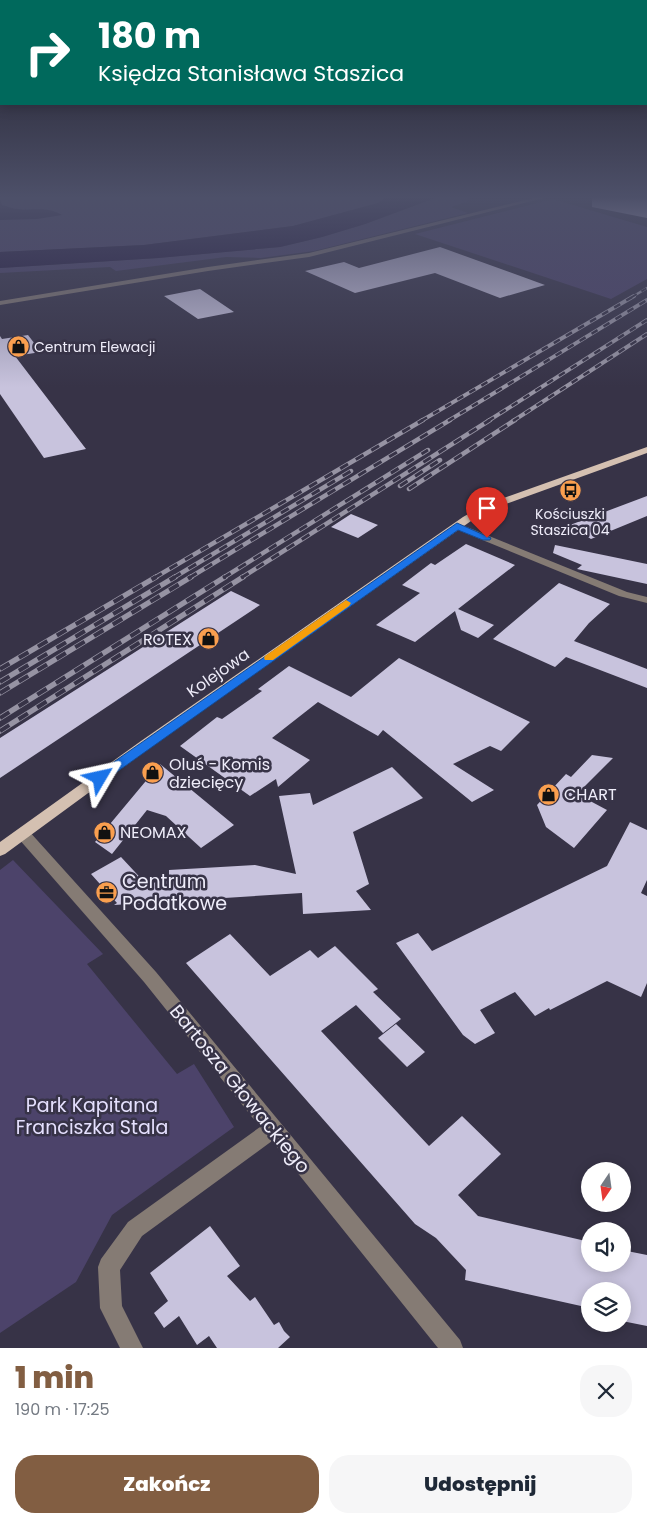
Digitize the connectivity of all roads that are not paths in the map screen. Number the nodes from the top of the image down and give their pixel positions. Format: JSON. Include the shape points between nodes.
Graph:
{"nodes":[{"id":1,"x":263,"y":261,"type":"edge"},
{"id":2,"x":0,"y":303,"type":"edge"},
{"id":3,"x":647,"y":450,"type":"edge"},
{"id":4,"x":457,"y":526,"type":"junction"},
{"id":5,"x":647,"y":600,"type":"edge"},
{"id":6,"x":23,"y":834,"type":"junction"},
{"id":7,"x":0,"y":850,"type":"edge"},
{"id":8,"x":273,"y":1129,"type":"junction"},
{"id":9,"x":132,"y":1348,"type":"edge"},
{"id":10,"x":452,"y":1348,"type":"edge"}],
"edges":[{"from":1,"to":2,"type":"street"},
{"from":3,"to":4,"type":"main road","name":"Kolejowa","via":[[488,507]]},
{"from":4,"to":5,"type":"street","via":[[623,594]]},
{"from":4,"to":6,"type":"main road","name":"Kolejowa"},
{"from":6,"to":7,"type":"main road","name":"Kolejowa"},
{"from":6,"to":8,"type":"street","name":"Bartosza Głowackiego","via":[[150,977]]},
{"from":8,"to":9,"type":"street","via":[[135,1229],[110,1267],[111,1308]]},
{"from":8,"to":10,"type":"street","name":"Bartosza Głowackiego"}]}
